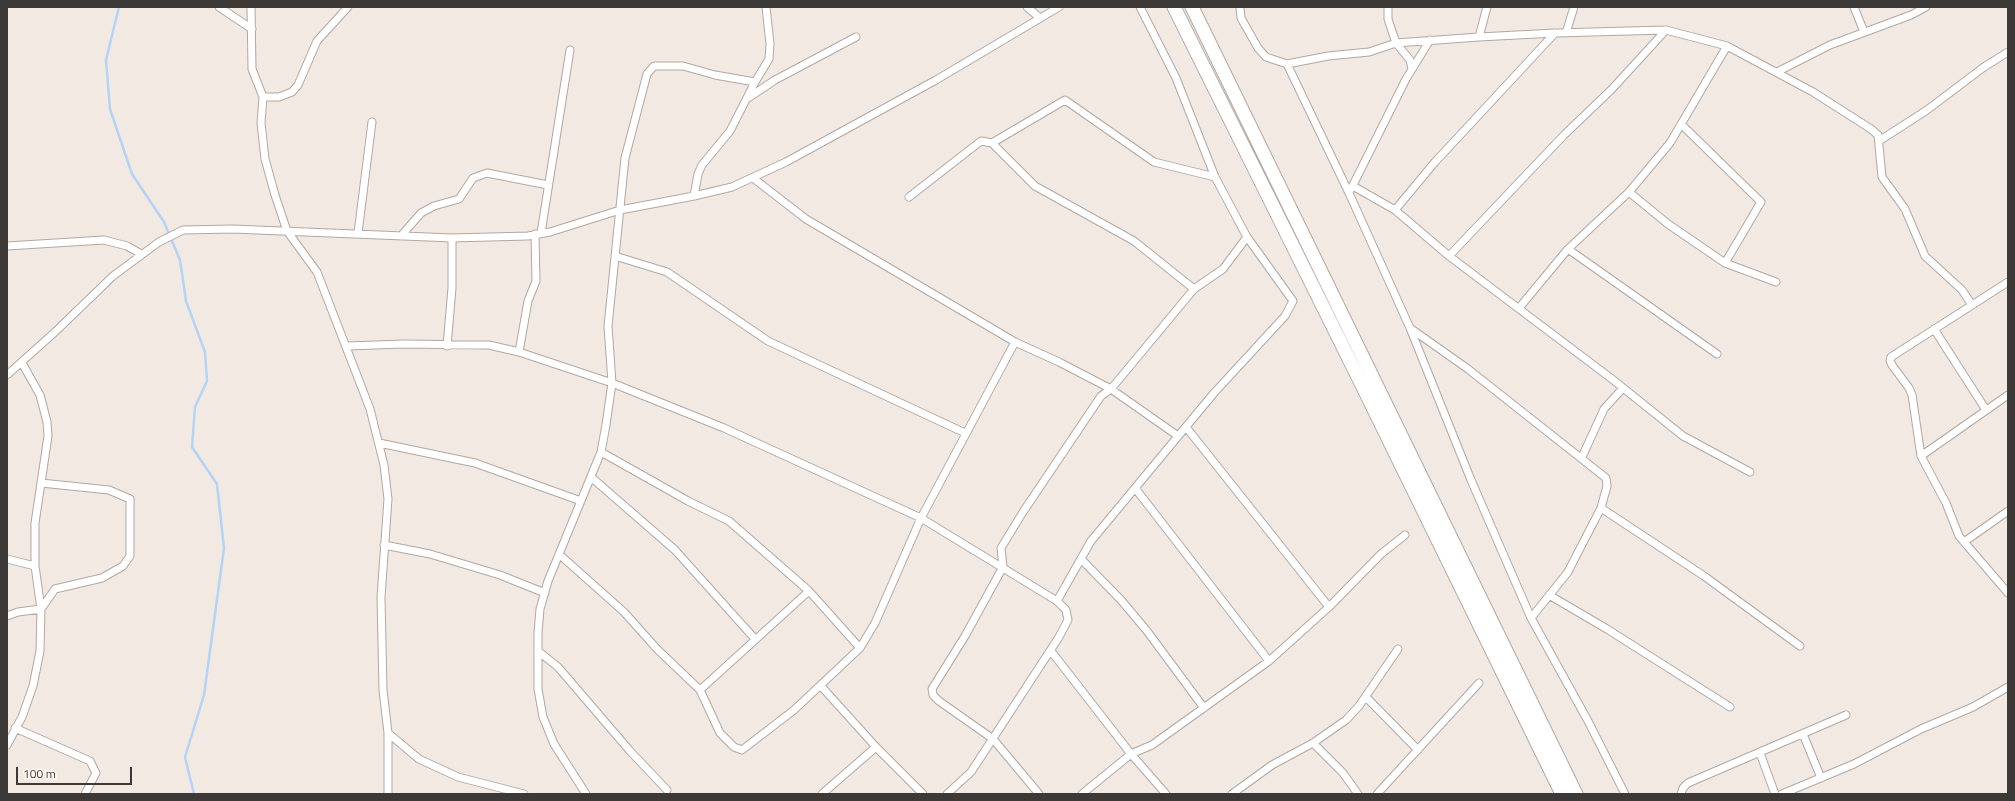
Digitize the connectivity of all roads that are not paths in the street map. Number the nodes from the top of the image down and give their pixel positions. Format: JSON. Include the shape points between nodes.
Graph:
{"nodes":[{"id":1,"x":219,"y":7,"type":"edge"},
{"id":2,"x":251,"y":7,"type":"edge"},
{"id":3,"x":348,"y":7,"type":"edge"},
{"id":4,"x":766,"y":7,"type":"edge"},
{"id":5,"x":1026,"y":7,"type":"edge"},
{"id":6,"x":1059,"y":7,"type":"edge"},
{"id":7,"x":1140,"y":7,"type":"edge"},
{"id":8,"x":1174,"y":7,"type":"edge"},
{"id":9,"x":1192,"y":7,"type":"edge"},
{"id":10,"x":1240,"y":7,"type":"edge"},
{"id":11,"x":1388,"y":7,"type":"edge"},
{"id":12,"x":1487,"y":7,"type":"edge"},
{"id":13,"x":1574,"y":7,"type":"edge"},
{"id":14,"x":1854,"y":7,"type":"edge"},
{"id":15,"x":1926,"y":7,"type":"edge"},
{"id":16,"x":1040,"y":18,"type":"junction"},
{"id":17,"x":252,"y":29,"type":"junction"},
{"id":18,"x":1666,"y":30,"type":"junction"},
{"id":19,"x":1864,"y":32,"type":"junction"},
{"id":20,"x":1566,"y":33,"type":"junction"},
{"id":21,"x":1555,"y":34,"type":"junction"},
{"id":22,"x":856,"y":37,"type":"dead end"},
{"id":23,"x":1479,"y":37,"type":"junction"},
{"id":24,"x":1430,"y":40,"type":"junction"},
{"id":25,"x":1396,"y":44,"type":"junction"},
{"id":26,"x":1727,"y":46,"type":"junction"},
{"id":27,"x":570,"y":50,"type":"dead end"},
{"id":28,"x":2008,"y":52,"type":"edge"},
{"id":29,"x":1287,"y":64,"type":"junction"},
{"id":30,"x":1412,"y":69,"type":"junction"},
{"id":31,"x":1777,"y":72,"type":"junction"},
{"id":32,"x":755,"y":82,"type":"junction"},
{"id":33,"x":264,"y":96,"type":"junction"},
{"id":34,"x":748,"y":98,"type":"junction"},
{"id":35,"x":372,"y":122,"type":"dead end"},
{"id":36,"x":1681,"y":124,"type":"junction"},
{"id":37,"x":1879,"y":141,"type":"junction"},
{"id":38,"x":992,"y":143,"type":"junction"},
{"id":39,"x":1215,"y":177,"type":"junction"},
{"id":40,"x":754,"y":178,"type":"junction"},
{"id":41,"x":548,"y":185,"type":"junction"},
{"id":42,"x":1351,"y":190,"type":"junction"},
{"id":43,"x":1629,"y":192,"type":"junction"},
{"id":44,"x":694,"y":196,"type":"junction"},
{"id":45,"x":909,"y":196,"type":"dead end"},
{"id":46,"x":620,"y":210,"type":"junction"},
{"id":47,"x":1395,"y":210,"type":"junction"},
{"id":48,"x":287,"y":231,"type":"junction"},
{"id":49,"x":358,"y":233,"type":"junction"},
{"id":50,"x":538,"y":234,"type":"junction"},
{"id":51,"x":401,"y":236,"type":"junction"},
{"id":52,"x":1247,"y":237,"type":"junction"},
{"id":53,"x":452,"y":238,"type":"junction"},
{"id":54,"x":7,"y":246,"type":"edge"},
{"id":55,"x":1568,"y":249,"type":"junction"},
{"id":56,"x":141,"y":254,"type":"junction"},
{"id":57,"x":614,"y":256,"type":"junction"},
{"id":58,"x":1448,"y":256,"type":"junction"},
{"id":59,"x":1726,"y":263,"type":"junction"},
{"id":60,"x":1776,"y":282,"type":"dead end"},
{"id":61,"x":2008,"y":282,"type":"edge"},
{"id":62,"x":1194,"y":288,"type":"junction"},
{"id":63,"x":1972,"y":305,"type":"junction"},
{"id":64,"x":1519,"y":308,"type":"junction"},
{"id":65,"x":1410,"y":328,"type":"junction"},
{"id":66,"x":1934,"y":329,"type":"junction"},
{"id":67,"x":1015,"y":342,"type":"junction"},
{"id":68,"x":347,"y":346,"type":"junction"},
{"id":69,"x":448,"y":346,"type":"junction"},
{"id":70,"x":519,"y":352,"type":"junction"},
{"id":71,"x":1717,"y":354,"type":"dead end"},
{"id":72,"x":22,"y":363,"type":"junction"},
{"id":73,"x":7,"y":375,"type":"edge"},
{"id":74,"x":612,"y":383,"type":"junction"},
{"id":75,"x":1623,"y":388,"type":"junction"},
{"id":76,"x":1111,"y":389,"type":"junction"},
{"id":77,"x":2008,"y":395,"type":"edge"},
{"id":78,"x":1986,"y":410,"type":"junction"},
{"id":79,"x":1186,"y":427,"type":"junction"},
{"id":80,"x":965,"y":433,"type":"junction"},
{"id":81,"x":1178,"y":436,"type":"junction"},
{"id":82,"x":379,"y":443,"type":"junction"},
{"id":83,"x":601,"y":452,"type":"junction"},
{"id":84,"x":1922,"y":456,"type":"junction"},
{"id":85,"x":1582,"y":457,"type":"junction"},
{"id":86,"x":1750,"y":472,"type":"dead end"},
{"id":87,"x":591,"y":477,"type":"junction"},
{"id":88,"x":41,"y":483,"type":"junction"},
{"id":89,"x":1135,"y":488,"type":"junction"},
{"id":90,"x":581,"y":501,"type":"junction"},
{"id":91,"x":1600,"y":508,"type":"junction"},
{"id":92,"x":2008,"y":511,"type":"edge"},
{"id":93,"x":921,"y":518,"type":"junction"},
{"id":94,"x":1405,"y":534,"type":"dead end"},
{"id":95,"x":1964,"y":542,"type":"junction"},
{"id":96,"x":384,"y":546,"type":"junction"},
{"id":97,"x":560,"y":555,"type":"junction"},
{"id":98,"x":7,"y":559,"type":"edge"},
{"id":99,"x":1081,"y":559,"type":"junction"},
{"id":100,"x":35,"y":566,"type":"junction"},
{"id":101,"x":1003,"y":567,"type":"junction"},
{"id":102,"x":809,"y":591,"type":"junction"},
{"id":103,"x":545,"y":593,"type":"junction"},
{"id":104,"x":2008,"y":593,"type":"edge"},
{"id":105,"x":1549,"y":595,"type":"junction"},
{"id":106,"x":1056,"y":601,"type":"junction"},
{"id":107,"x":1329,"y":607,"type":"junction"},
{"id":108,"x":41,"y":609,"type":"junction"},
{"id":109,"x":7,"y":616,"type":"edge"},
{"id":110,"x":1531,"y":618,"type":"junction"},
{"id":111,"x":756,"y":639,"type":"junction"},
{"id":112,"x":1800,"y":646,"type":"dead end"},
{"id":113,"x":860,"y":648,"type":"junction"},
{"id":114,"x":1398,"y":649,"type":"dead end"},
{"id":115,"x":538,"y":651,"type":"junction"},
{"id":116,"x":1051,"y":651,"type":"junction"},
{"id":117,"x":1270,"y":661,"type":"junction"},
{"id":118,"x":1480,"y":683,"type":"dead end"},
{"id":119,"x":821,"y":686,"type":"junction"},
{"id":120,"x":2008,"y":687,"type":"edge"},
{"id":121,"x":700,"y":690,"type":"junction"},
{"id":122,"x":1366,"y":697,"type":"junction"},
{"id":123,"x":1730,"y":707,"type":"dead end"},
{"id":124,"x":1204,"y":708,"type":"junction"},
{"id":125,"x":1846,"y":715,"type":"dead end"},
{"id":126,"x":15,"y":728,"type":"junction"},
{"id":127,"x":388,"y":732,"type":"junction"},
{"id":128,"x":1803,"y":734,"type":"junction"},
{"id":129,"x":993,"y":739,"type":"junction"},
{"id":130,"x":1313,"y":743,"type":"junction"},
{"id":131,"x":7,"y":745,"type":"edge"},
{"id":132,"x":876,"y":747,"type":"junction"},
{"id":133,"x":1418,"y":750,"type":"junction"},
{"id":134,"x":1760,"y":753,"type":"junction"},
{"id":135,"x":1131,"y":754,"type":"junction"},
{"id":136,"x":1821,"y":778,"type":"junction"},
{"id":137,"x":667,"y":790,"type":"dead end"},
{"id":138,"x":1380,"y":793,"type":"edge"},
{"id":139,"x":85,"y":794,"type":"edge"},
{"id":140,"x":388,"y":794,"type":"edge"},
{"id":141,"x":524,"y":794,"type":"edge"},
{"id":142,"x":586,"y":794,"type":"edge"},
{"id":143,"x":822,"y":794,"type":"edge"},
{"id":144,"x":923,"y":794,"type":"edge"},
{"id":145,"x":947,"y":794,"type":"edge"},
{"id":146,"x":1039,"y":794,"type":"edge"},
{"id":147,"x":1082,"y":794,"type":"edge"},
{"id":148,"x":1166,"y":794,"type":"edge"},
{"id":149,"x":1232,"y":794,"type":"edge"},
{"id":150,"x":1358,"y":794,"type":"edge"},
{"id":151,"x":1562,"y":794,"type":"edge"},
{"id":152,"x":1576,"y":794,"type":"edge"},
{"id":153,"x":1625,"y":794,"type":"edge"},
{"id":154,"x":1681,"y":794,"type":"edge"},
{"id":155,"x":1775,"y":794,"type":"edge"},
{"id":156,"x":1782,"y":794,"type":"edge"}],
"edges":[{"from":1,"to":17,"type":"street"},
{"from":2,"to":17,"type":"street"},
{"from":3,"to":33,"type":"street","via":[[317,41],[298,85],[292,92],[279,97]]},
{"from":4,"to":32,"type":"street","via":[[770,53]]},
{"from":5,"to":16,"type":"street"},
{"from":6,"to":16,"type":"street"},
{"from":7,"to":39,"type":"street","via":[[1176,78]]},
{"from":8,"to":151,"type":"highway"},
{"from":9,"to":152,"type":"highway"},
{"from":10,"to":29,"type":"street","via":[[1241,18],[1258,48],[1266,57]]},
{"from":11,"to":25,"type":"street","via":[[1388,19]]},
{"from":12,"to":23,"type":"street"},
{"from":13,"to":20,"type":"street"},
{"from":14,"to":19,"type":"street"},
{"from":15,"to":19,"type":"street"},
{"from":16,"to":40,"type":"street","via":[[936,80]]},
{"from":17,"to":33,"type":"street","via":[[252,69]]},
{"from":18,"to":20,"type":"street"},
{"from":18,"to":26,"type":"street"},
{"from":18,"to":58,"type":"street","via":[[1612,89],[1564,135]]},
{"from":19,"to":31,"type":"street","via":[[1830,45]]},
{"from":20,"to":21,"type":"street"},
{"from":21,"to":23,"type":"street"},
{"from":21,"to":47,"type":"street","via":[[1435,162]]},
{"from":22,"to":34,"type":"street","via":[[775,80]]},
{"from":23,"to":24,"type":"street"},
{"from":24,"to":25,"type":"street"},
{"from":24,"to":30,"type":"street"},
{"from":25,"to":29,"type":"street","via":[[1369,52]]},
{"from":25,"to":30,"type":"street","via":[[1410,60]]},
{"from":26,"to":31,"type":"street"},
{"from":26,"to":36,"type":"street"},
{"from":27,"to":41,"type":"street"},
{"from":28,"to":37,"type":"street"},
{"from":29,"to":42,"type":"street"},
{"from":30,"to":42,"type":"street"},
{"from":31,"to":37,"type":"street","via":[[1871,129],[1878,135]]},
{"from":32,"to":34,"type":"street"},
{"from":32,"to":46,"type":"street","via":[[683,66],[654,66],[647,74],[625,158]]},
{"from":33,"to":48,"type":"street","via":[[261,124],[265,159]]},
{"from":34,"to":44,"type":"street","via":[[726,138],[702,165]]},
{"from":35,"to":49,"type":"street"},
{"from":36,"to":43,"type":"street","via":[[1670,143]]},
{"from":36,"to":59,"type":"street","via":[[1761,202]]},
{"from":37,"to":63,"type":"street","via":[[1882,177],[1905,209],[1925,256],[1962,290]]},
{"from":38,"to":39,"type":"street","via":[[1065,100],[1154,162]]},
{"from":38,"to":45,"type":"street","via":[[981,141]]},
{"from":38,"to":62,"type":"street","via":[[1035,186],[1134,241]]},
{"from":39,"to":52,"type":"street"},
{"from":40,"to":44,"type":"street","via":[[732,187]]},
{"from":40,"to":67,"type":"street","via":[[806,219]]},
{"from":41,"to":50,"type":"street"},
{"from":41,"to":51,"type":"street","via":[[487,173],[473,178],[460,199],[434,206],[421,214]]},
{"from":42,"to":47,"type":"street"},
{"from":42,"to":65,"type":"street"},
{"from":43,"to":55,"type":"street"},
{"from":43,"to":59,"type":"street","via":[[1668,224]]},
{"from":44,"to":46,"type":"street"},
{"from":46,"to":50,"type":"street"},
{"from":46,"to":57,"type":"street"},
{"from":47,"to":58,"type":"street"},
{"from":48,"to":49,"type":"street"},
{"from":48,"to":56,"type":"street","via":[[183,230]]},
{"from":48,"to":68,"type":"street","via":[[317,272]]},
{"from":49,"to":51,"type":"street"},
{"from":50,"to":53,"type":"street"},
{"from":50,"to":70,"type":"street","via":[[536,281],[528,301]]},
{"from":51,"to":53,"type":"street"},
{"from":52,"to":62,"type":"street","via":[[1223,269]]},
{"from":52,"to":79,"type":"street","via":[[1293,300],[1285,316]]},
{"from":53,"to":69,"type":"street"},
{"from":54,"to":56,"type":"street","via":[[104,240],[127,246]]},
{"from":55,"to":64,"type":"street"},
{"from":55,"to":71,"type":"street"},
{"from":56,"to":72,"type":"street","via":[[113,276]]},
{"from":57,"to":74,"type":"street","via":[[607,340]]},
{"from":57,"to":80,"type":"street","via":[[667,272],[768,341]]},
{"from":58,"to":64,"type":"street"},
{"from":59,"to":60,"type":"street"},
{"from":61,"to":63,"type":"street"},
{"from":62,"to":76,"type":"street"},
{"from":63,"to":66,"type":"street"},
{"from":64,"to":75,"type":"street"},
{"from":65,"to":85,"type":"street"},
{"from":65,"to":110,"type":"street","via":[[1471,480]]},
{"from":66,"to":78,"type":"street"},
{"from":66,"to":84,"type":"street","via":[[1891,357],[1890,361],[1912,395]]},
{"from":67,"to":76,"type":"street"},
{"from":67,"to":80,"type":"street"},
{"from":68,"to":69,"type":"street"},
{"from":68,"to":82,"type":"street"},
{"from":69,"to":70,"type":"street","via":[[489,345]]},
{"from":70,"to":74,"type":"street"},
{"from":72,"to":73,"type":"street"},
{"from":72,"to":88,"type":"street","via":[[40,394],[47,422],[48,436]]},
{"from":74,"to":83,"type":"street"},
{"from":74,"to":93,"type":"street","via":[[724,428]]},
{"from":75,"to":85,"type":"street","via":[[1604,409]]},
{"from":75,"to":86,"type":"street","via":[[1683,436]]},
{"from":76,"to":81,"type":"street"},
{"from":76,"to":101,"type":"street","via":[[1101,396],[1001,548]]},
{"from":77,"to":78,"type":"street"},
{"from":78,"to":84,"type":"street"},
{"from":79,"to":81,"type":"street"},
{"from":79,"to":107,"type":"street"},
{"from":80,"to":93,"type":"street"},
{"from":81,"to":89,"type":"street"},
{"from":82,"to":90,"type":"street","via":[[475,463]]},
{"from":82,"to":96,"type":"street","via":[[388,499]]},
{"from":83,"to":87,"type":"street"},
{"from":83,"to":102,"type":"street","via":[[729,521]]},
{"from":84,"to":95,"type":"street"},
{"from":85,"to":91,"type":"street","via":[[1606,478]]},
{"from":87,"to":90,"type":"street"},
{"from":87,"to":111,"type":"street","via":[[674,550]]},
{"from":88,"to":100,"type":"street","via":[[35,522]]},
{"from":88,"to":108,"type":"street","via":[[109,490],[130,499],[130,556],[123,566],[102,578],[55,589]]},
{"from":89,"to":99,"type":"street","via":[[1092,541]]},
{"from":89,"to":117,"type":"street"},
{"from":90,"to":97,"type":"street"},
{"from":91,"to":105,"type":"street","via":[[1568,572]]},
{"from":91,"to":112,"type":"street","via":[[1704,576]]},
{"from":92,"to":95,"type":"street"},
{"from":93,"to":101,"type":"street"},
{"from":93,"to":113,"type":"street","via":[[875,623]]},
{"from":94,"to":107,"type":"street","via":[[1381,554]]},
{"from":95,"to":104,"type":"street"},
{"from":96,"to":103,"type":"street","via":[[454,561],[500,575]]},
{"from":96,"to":127,"type":"street","via":[[381,596],[383,682]]},
{"from":97,"to":103,"type":"street"},
{"from":97,"to":121,"type":"street","via":[[624,612],[657,649]]},
{"from":98,"to":100,"type":"street"},
{"from":99,"to":106,"type":"street"},
{"from":99,"to":124,"type":"street","via":[[1147,631]]},
{"from":100,"to":108,"type":"street"},
{"from":101,"to":106,"type":"street"},
{"from":101,"to":129,"type":"street","via":[[932,689],[933,695],[940,701]]},
{"from":102,"to":111,"type":"street"},
{"from":102,"to":113,"type":"street"},
{"from":103,"to":115,"type":"street","via":[[540,609]]},
{"from":105,"to":110,"type":"street"},
{"from":105,"to":123,"type":"street"},
{"from":106,"to":116,"type":"street","via":[[1066,610],[1068,620]]},
{"from":107,"to":117,"type":"street"},
{"from":108,"to":109,"type":"street"},
{"from":108,"to":126,"type":"street","via":[[40,651],[33,686],[22,717]]},
{"from":110,"to":153,"type":"street"},
{"from":111,"to":121,"type":"street"},
{"from":113,"to":119,"type":"street"},
{"from":114,"to":122,"type":"street"},
{"from":115,"to":137,"type":"street","via":[[553,662],[630,752]]},
{"from":115,"to":142,"type":"street","via":[[538,689],[543,716],[554,744]]},
{"from":116,"to":129,"type":"street"},
{"from":116,"to":135,"type":"street"},
{"from":117,"to":124,"type":"street"},
{"from":118,"to":133,"type":"street"},
{"from":119,"to":121,"type":"street","via":[[742,750],[734,747],[720,733]]},
{"from":119,"to":132,"type":"street"},
{"from":120,"to":136,"type":"street","via":[[1974,707],[1921,729]]},
{"from":122,"to":130,"type":"street","via":[[1346,720]]},
{"from":122,"to":133,"type":"street"},
{"from":124,"to":135,"type":"street","via":[[1152,745]]},
{"from":125,"to":128,"type":"street"},
{"from":126,"to":131,"type":"street"},
{"from":126,"to":139,"type":"street","via":[[90,761],[96,773]]},
{"from":127,"to":140,"type":"street"},
{"from":127,"to":141,"type":"street","via":[[419,759],[458,777]]},
{"from":128,"to":134,"type":"street"},
{"from":128,"to":136,"type":"street"},
{"from":129,"to":145,"type":"street","via":[[971,772]]},
{"from":129,"to":146,"type":"street"},
{"from":130,"to":149,"type":"street","via":[[1272,766]]},
{"from":130,"to":150,"type":"street","via":[[1343,773]]},
{"from":132,"to":143,"type":"street"},
{"from":132,"to":144,"type":"street"},
{"from":133,"to":138,"type":"street"},
{"from":134,"to":154,"type":"street","via":[[1688,784]]},
{"from":134,"to":155,"type":"street"},
{"from":135,"to":147,"type":"street"},
{"from":135,"to":148,"type":"street"},
{"from":136,"to":156,"type":"street"}]}
